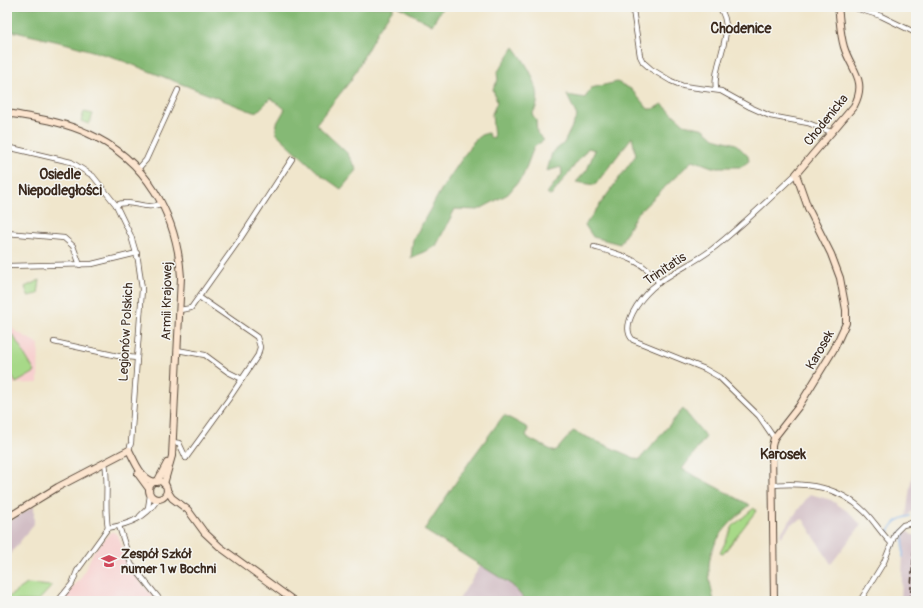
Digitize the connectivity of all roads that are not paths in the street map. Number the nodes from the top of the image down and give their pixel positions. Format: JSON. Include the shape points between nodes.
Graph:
{"nodes":[{"id":1,"x":600,"y":7,"type":"edge"},
{"id":2,"x":607,"y":7,"type":"edge"},
{"id":3,"x":631,"y":7,"type":"edge"},
{"id":4,"x":719,"y":7,"type":"edge"},
{"id":5,"x":838,"y":7,"type":"edge"},
{"id":6,"x":852,"y":7,"type":"edge"},
{"id":7,"x":916,"y":33,"type":"edge"},
{"id":8,"x":178,"y":90,"type":"dead end"},
{"id":9,"x":716,"y":90,"type":"junction"},
{"id":10,"x":7,"y":112,"type":"edge"},
{"id":11,"x":831,"y":132,"type":"junction"},
{"id":12,"x":7,"y":147,"type":"edge"},
{"id":13,"x":292,"y":159,"type":"dead end"},
{"id":14,"x":138,"y":169,"type":"junction"},
{"id":15,"x":796,"y":174,"type":"junction"},
{"id":16,"x":162,"y":203,"type":"junction"},
{"id":17,"x":116,"y":205,"type":"junction"},
{"id":18,"x":7,"y":234,"type":"edge"},
{"id":19,"x":594,"y":246,"type":"dead end"},
{"id":20,"x":136,"y":252,"type":"junction"},
{"id":21,"x":80,"y":265,"type":"junction"},
{"id":22,"x":7,"y":266,"type":"edge"},
{"id":23,"x":659,"y":283,"type":"junction"},
{"id":24,"x":199,"y":297,"type":"junction"},
{"id":25,"x":180,"y":310,"type":"junction"},
{"id":26,"x":54,"y":342,"type":"dead end"},
{"id":27,"x":178,"y":350,"type":"junction"},
{"id":28,"x":137,"y":358,"type":"junction"},
{"id":29,"x":242,"y":379,"type":"junction"},
{"id":30,"x":774,"y":438,"type":"junction"},
{"id":31,"x":172,"y":444,"type":"junction"},
{"id":32,"x":129,"y":450,"type":"junction"},
{"id":33,"x":105,"y":463,"type":"junction"},
{"id":34,"x":135,"y":463,"type":"junction"},
{"id":35,"x":161,"y":484,"type":"junction"},
{"id":36,"x":772,"y":485,"type":"junction"},
{"id":37,"x":150,"y":492,"type":"junction"},
{"id":38,"x":159,"y":499,"type":"junction"},
{"id":39,"x":7,"y":518,"type":"edge"},
{"id":40,"x":194,"y":519,"type":"junction"},
{"id":41,"x":134,"y":521,"type":"junction"},
{"id":42,"x":916,"y":522,"type":"edge"},
{"id":43,"x":119,"y":526,"type":"junction"},
{"id":44,"x":108,"y":528,"type":"junction"},
{"id":45,"x":891,"y":543,"type":"junction"},
{"id":46,"x":58,"y":601,"type":"edge"},
{"id":47,"x":161,"y":601,"type":"edge"},
{"id":48,"x":294,"y":601,"type":"edge"},
{"id":49,"x":774,"y":601,"type":"edge"},
{"id":50,"x":860,"y":601,"type":"edge"}],
"edges":[{"from":1,"to":2,"type":"street"},
{"from":3,"to":9,"type":"street","via":[[636,42],[643,62],[663,77],[683,86]]},
{"from":4,"to":9,"type":"street","via":[[724,12],[726,32],[715,79]]},
{"from":5,"to":11,"type":"street","name":"Chodenicka","via":[[843,42],[858,78],[859,93],[854,106]]},
{"from":6,"to":7,"type":"street","via":[[881,16]]},
{"from":8,"to":14,"type":"street","via":[[146,160]]},
{"from":9,"to":11,"type":"street","via":[[770,116],[808,123]]},
{"from":10,"to":14,"type":"street","name":"Armii Krajowej","via":[[87,132],[120,152]]},
{"from":11,"to":15,"type":"street","name":"Chodenicka"},
{"from":12,"to":17,"type":"street","name":"Legionów Polskich","via":[[71,162],[94,176]]},
{"from":13,"to":24,"type":"street"},
{"from":14,"to":16,"type":"street","name":"Armii Krajowej"},
{"from":15,"to":23,"type":"street","name":"Trinitatis","via":[[712,249]]},
{"from":15,"to":30,"type":"street","name":"Karosek","via":[[808,208],[840,278],[846,323],[834,349],[798,406]]},
{"from":16,"to":17,"type":"street","via":[[154,206],[128,202]]},
{"from":16,"to":25,"type":"street","name":"Armii Krajowej","via":[[168,215],[178,253],[181,277]]},
{"from":17,"to":20,"type":"street","name":"Legionów Polskich"},
{"from":18,"to":21,"type":"street","via":[[64,238],[73,246]]},
{"from":19,"to":23,"type":"street","via":[[633,260],[648,270]]},
{"from":20,"to":21,"type":"street","via":[[102,263]]},
{"from":20,"to":28,"type":"street","name":"Legionów Polskich","via":[[142,289]]},
{"from":21,"to":22,"type":"street"},
{"from":23,"to":30,"type":"street","name":"Trinitatis","via":[[652,288],[634,312],[627,330],[629,336],[719,377],[759,416]]},
{"from":24,"to":25,"type":"street","via":[[191,308]]},
{"from":24,"to":29,"type":"street","via":[[233,319],[260,342],[258,355]]},
{"from":25,"to":27,"type":"street","name":"Armii Krajowej"},
{"from":26,"to":28,"type":"street"},
{"from":27,"to":29,"type":"street","via":[[206,354],[228,372]]},
{"from":27,"to":31,"type":"street","name":"Armii Krajowej"},
{"from":28,"to":32,"type":"street","name":"Legionów Polskich"},
{"from":29,"to":31,"type":"street","via":[[186,458],[179,443]]},
{"from":30,"to":36,"type":"street"},
{"from":31,"to":35,"type":"street","name":"Armii Krajowej","via":[[170,464]]},
{"from":32,"to":33,"type":"street"},
{"from":32,"to":34,"type":"street"},
{"from":33,"to":39,"type":"street","via":[[40,497]]},
{"from":33,"to":44,"type":"street"},
{"from":34,"to":35,"type":"street","via":[[147,479]]},
{"from":34,"to":37,"type":"street","via":[[138,475]]},
{"from":35,"to":37,"type":"street"},
{"from":35,"to":38,"type":"street","via":[[164,496]]},
{"from":35,"to":40,"type":"street"},
{"from":36,"to":45,"type":"street","via":[[808,484],[843,495],[866,513]]},
{"from":36,"to":49,"type":"street"},
{"from":37,"to":38,"type":"street"},
{"from":37,"to":41,"type":"street","via":[[148,508]]},
{"from":38,"to":40,"type":"street","via":[[170,501]]},
{"from":38,"to":41,"type":"street","via":[[147,514]]},
{"from":40,"to":48,"type":"street","via":[[220,547]]},
{"from":41,"to":43,"type":"street"},
{"from":42,"to":45,"type":"street","via":[[899,528]]},
{"from":43,"to":44,"type":"street"},
{"from":43,"to":47,"type":"street","via":[[131,564]]},
{"from":44,"to":46,"type":"street"},
{"from":45,"to":50,"type":"street","via":[[884,562]]}]}
